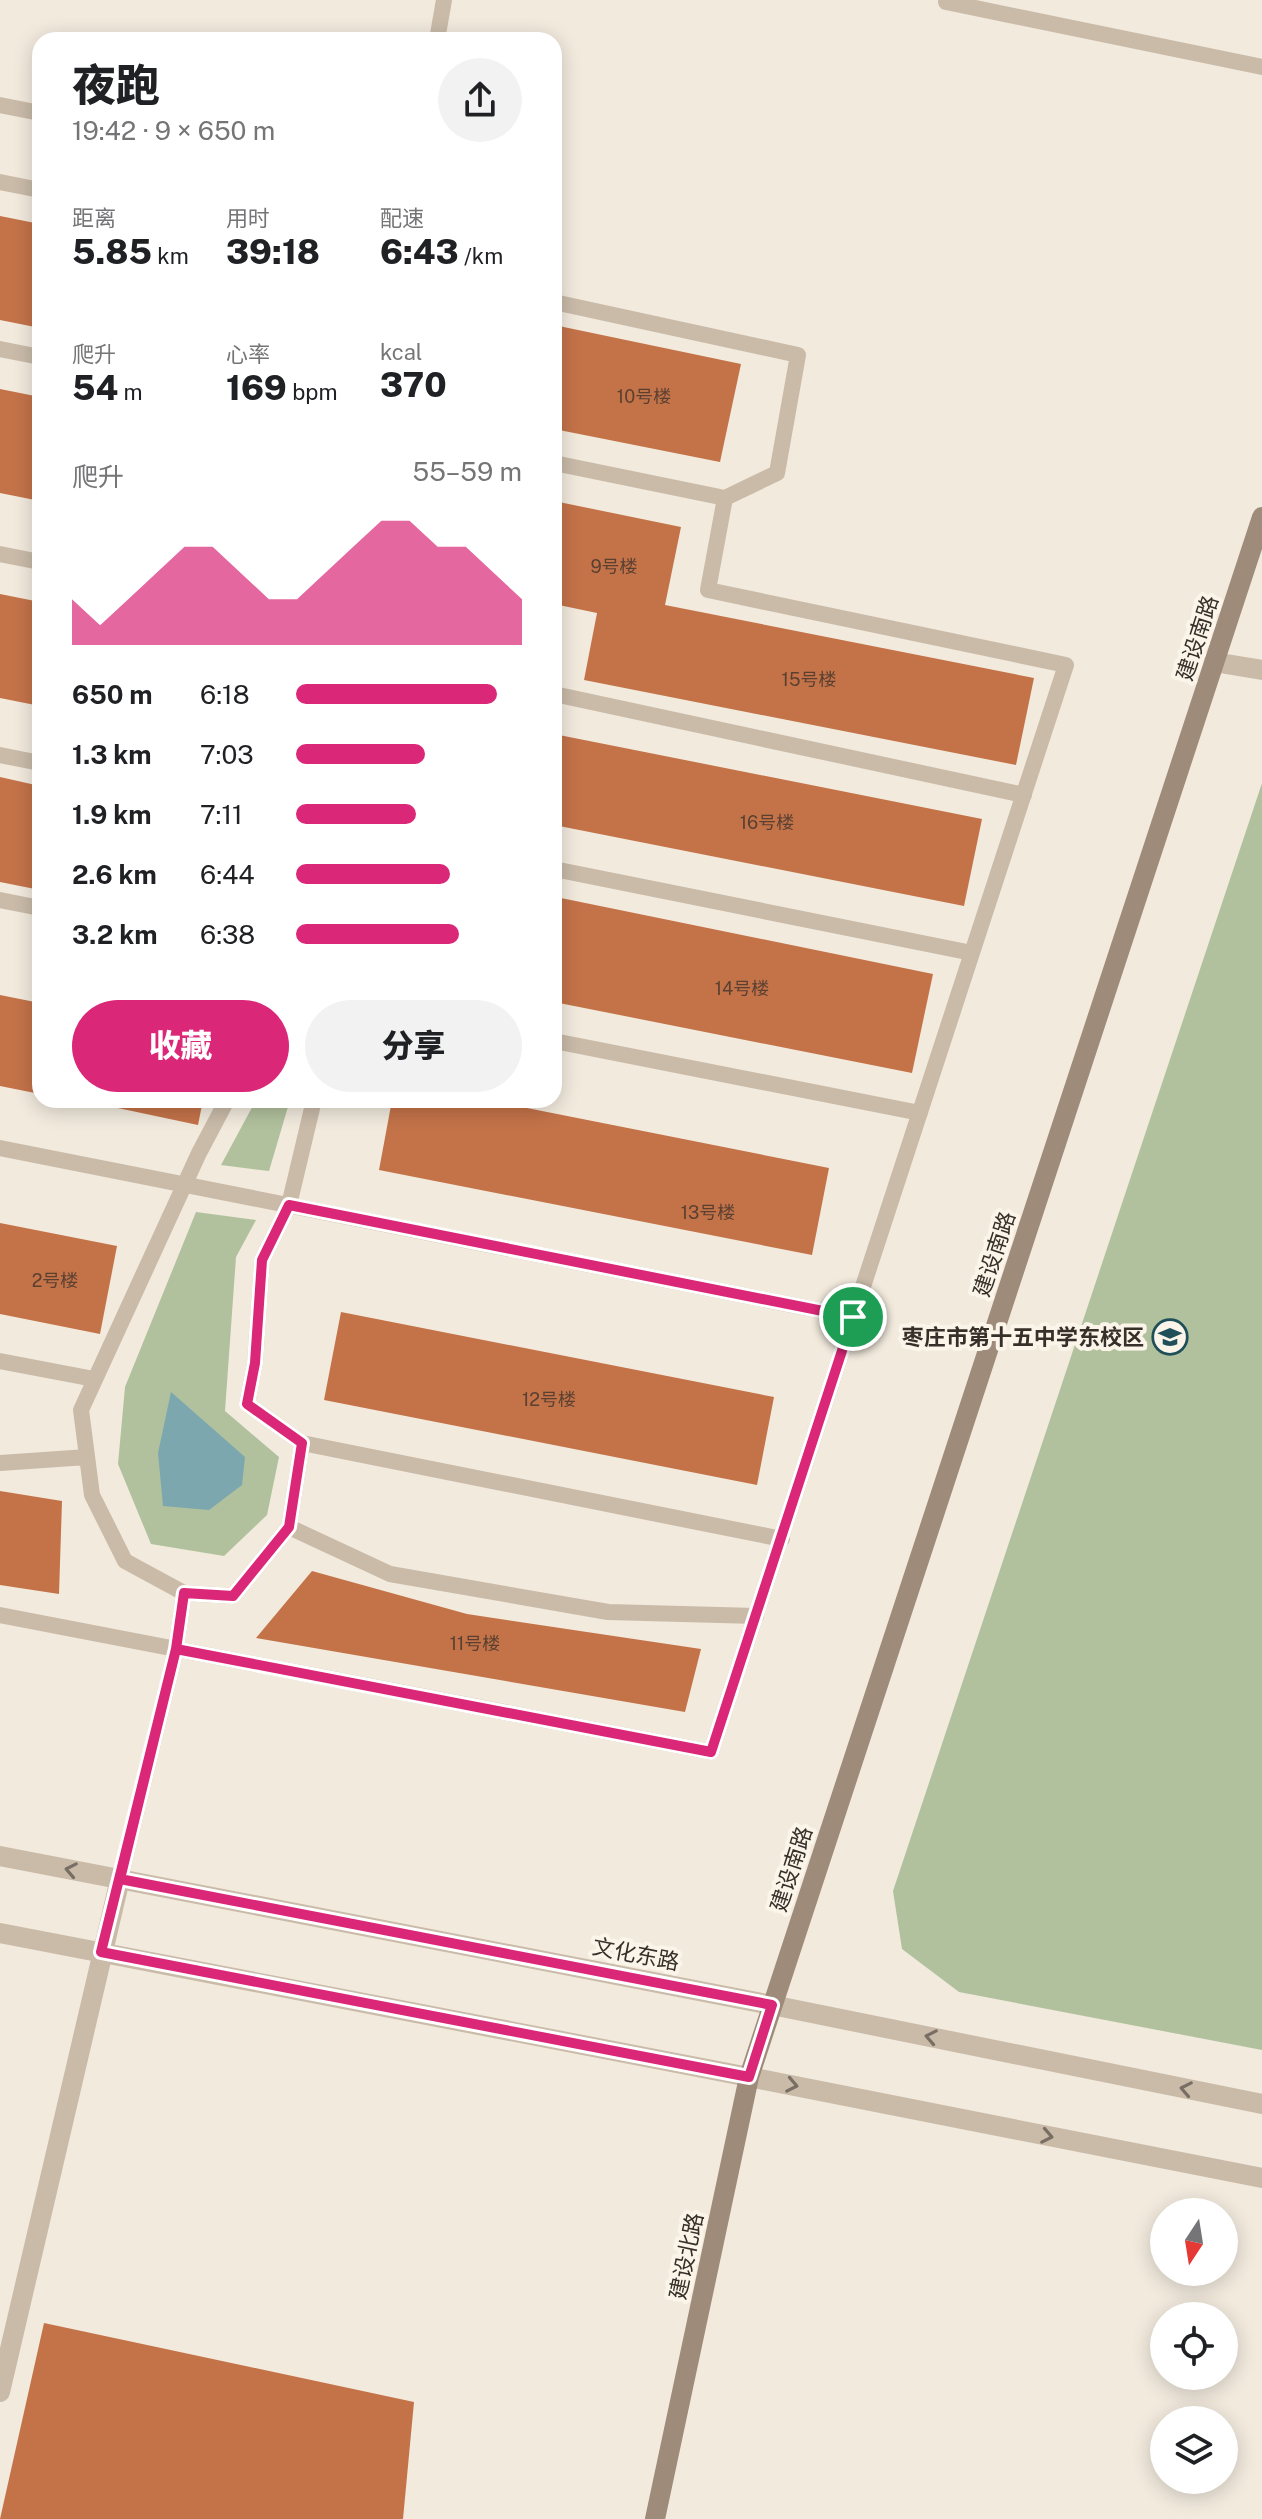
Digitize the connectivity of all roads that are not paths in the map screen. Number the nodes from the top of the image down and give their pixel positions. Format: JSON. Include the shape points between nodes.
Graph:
{"nodes":[{"id":1,"x":444,"y":0,"type":"edge"},
{"id":2,"x":946,"y":2,"type":"dead end"},
{"id":3,"x":438,"y":32,"type":"edge"},
{"id":4,"x":1262,"y":67,"type":"edge"},
{"id":5,"x":0,"y":105,"type":"edge"},
{"id":6,"x":32,"y":111,"type":"edge"},
{"id":7,"x":0,"y":182,"type":"edge"},
{"id":8,"x":32,"y":188,"type":"edge"},
{"id":9,"x":562,"y":304,"type":"edge"},
{"id":10,"x":0,"y":349,"type":"edge"},
{"id":11,"x":32,"y":355,"type":"edge"},
{"id":12,"x":562,"y":465,"type":"edge"},
{"id":13,"x":725,"y":498,"type":"junction"},
{"id":14,"x":1262,"y":517,"type":"edge"},
{"id":15,"x":0,"y":554,"type":"edge"},
{"id":16,"x":32,"y":560,"type":"edge"},
{"id":17,"x":1214,"y":662,"type":"junction"},
{"id":18,"x":1262,"y":670,"type":"edge"},
{"id":19,"x":562,"y":696,"type":"edge"},
{"id":20,"x":0,"y":755,"type":"edge"},
{"id":21,"x":32,"y":761,"type":"edge"},
{"id":22,"x":1024,"y":795,"type":"junction"},
{"id":23,"x":562,"y":871,"type":"edge"},
{"id":24,"x":0,"y":900,"type":"edge"},
{"id":25,"x":32,"y":906,"type":"edge"},
{"id":26,"x":972,"y":953,"type":"junction"},
{"id":27,"x":562,"y":1043,"type":"edge"},
{"id":28,"x":223,"y":1108,"type":"edge"},
{"id":29,"x":312,"y":1108,"type":"edge"},
{"id":30,"x":920,"y":1113,"type":"junction"},
{"id":31,"x":0,"y":1148,"type":"edge"},
{"id":32,"x":185,"y":1183,"type":"junction"},
{"id":33,"x":289,"y":1205,"type":"junction"},
{"id":34,"x":853,"y":1317,"type":"junction"},
{"id":35,"x":0,"y":1361,"type":"edge"},
{"id":36,"x":94,"y":1379,"type":"junction"},
{"id":37,"x":302,"y":1443,"type":"junction"},
{"id":38,"x":87,"y":1457,"type":"junction"},
{"id":39,"x":0,"y":1463,"type":"edge"},
{"id":40,"x":289,"y":1527,"type":"junction"},
{"id":41,"x":782,"y":1539,"type":"junction"},
{"id":42,"x":184,"y":1593,"type":"junction"},
{"id":43,"x":0,"y":1615,"type":"edge"},
{"id":44,"x":756,"y":1616,"type":"junction"},
{"id":45,"x":176,"y":1649,"type":"junction"},
{"id":46,"x":0,"y":1856,"type":"edge"},
{"id":47,"x":120,"y":1879,"type":"junction"},
{"id":48,"x":0,"y":1933,"type":"edge"},
{"id":49,"x":101,"y":1952,"type":"junction"},
{"id":50,"x":772,"y":2005,"type":"junction"},
{"id":51,"x":749,"y":2077,"type":"junction"},
{"id":52,"x":1262,"y":2104,"type":"edge"},
{"id":53,"x":1262,"y":2178,"type":"edge"},
{"id":54,"x":0,"y":2392,"type":"edge"},
{"id":55,"x":655,"y":2519,"type":"edge"}],
"edges":[{"from":1,"to":3,"type":"lane"},
{"from":2,"to":4,"type":"lane"},
{"from":5,"to":6,"type":"lane"},
{"from":7,"to":8,"type":"lane"},
{"from":9,"to":13,"type":"lane","via":[[798,355],[777,473]]},
{"from":10,"to":11,"type":"lane"},
{"from":12,"to":13,"type":"lane"},
{"from":13,"to":22,"type":"lane","via":[[708,590],[1066,665]]},
{"from":14,"to":17,"type":"main road","name":"建设南路"},
{"from":15,"to":16,"type":"lane"},
{"from":17,"to":18,"type":"street"},
{"from":17,"to":50,"type":"main road","name":"建设南路"},
{"from":19,"to":22,"type":"lane"},
{"from":20,"to":21,"type":"lane"},
{"from":22,"to":26,"type":"lane"},
{"from":23,"to":26,"type":"lane"},
{"from":24,"to":25,"type":"lane"},
{"from":26,"to":30,"type":"lane"},
{"from":27,"to":30,"type":"lane"},
{"from":28,"to":32,"type":"lane"},
{"from":29,"to":33,"type":"lane"},
{"from":30,"to":34,"type":"lane"},
{"from":31,"to":32,"type":"lane"},
{"from":32,"to":33,"type":"lane"},
{"from":32,"to":36,"type":"lane"},
{"from":33,"to":34,"type":"lane"},
{"from":33,"to":37,"type":"lane","via":[[262,1260],[247,1404]]},
{"from":34,"to":41,"type":"lane"},
{"from":35,"to":36,"type":"lane"},
{"from":36,"to":38,"type":"lane","via":[[81,1410]]},
{"from":37,"to":40,"type":"lane"},
{"from":37,"to":41,"type":"lane"},
{"from":38,"to":39,"type":"lane"},
{"from":38,"to":42,"type":"lane","via":[[92,1495],[125,1561]]},
{"from":40,"to":42,"type":"lane","via":[[233,1596]]},
{"from":40,"to":44,"type":"lane","via":[[390,1574],[608,1612]]},
{"from":41,"to":44,"type":"lane"},
{"from":42,"to":45,"type":"lane"},
{"from":43,"to":45,"type":"lane"},
{"from":44,"to":45,"type":"lane","via":[[711,1752]]},
{"from":45,"to":47,"type":"lane"},
{"from":47,"to":46,"type":"street","name":"文化东路","one_way":true},
{"from":47,"to":49,"type":"street"},
{"from":47,"to":50,"type":"street","name":"文化东路"},
{"from":48,"to":49,"type":"street"},
{"from":49,"to":51,"type":"street"},
{"from":49,"to":54,"type":"street"},
{"from":50,"to":51,"type":"main road","name":"建设北路"},
{"from":52,"to":50,"type":"street","name":"文化东路","one_way":true},
{"from":51,"to":53,"type":"street","one_way":true},
{"from":51,"to":55,"type":"main road","name":"建设北路"}]}
